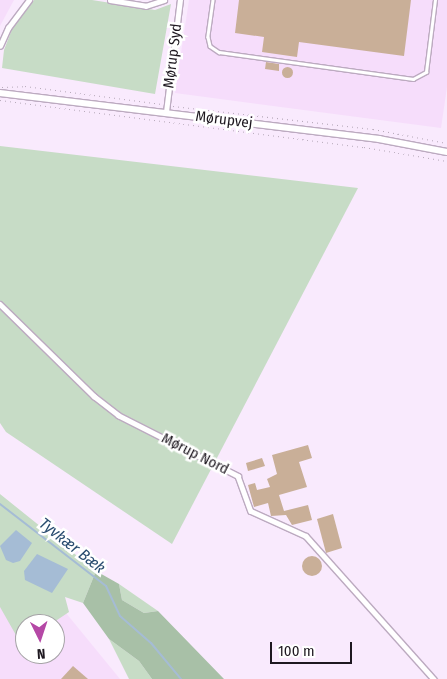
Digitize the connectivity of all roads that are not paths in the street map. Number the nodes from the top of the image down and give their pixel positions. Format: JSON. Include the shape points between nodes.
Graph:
{"nodes":[{"id":1,"x":29,"y":0,"type":"edge"},
{"id":2,"x":110,"y":0,"type":"edge"},
{"id":3,"x":164,"y":0,"type":"edge"},
{"id":4,"x":180,"y":0,"type":"edge"},
{"id":5,"x":213,"y":0,"type":"edge"},
{"id":6,"x":435,"y":0,"type":"edge"},
{"id":7,"x":0,"y":46,"type":"edge"},
{"id":8,"x":0,"y":93,"type":"edge"},
{"id":9,"x":166,"y":112,"type":"junction"},
{"id":10,"x":447,"y":152,"type":"edge"},
{"id":11,"x":0,"y":304,"type":"edge"},
{"id":12,"x":434,"y":679,"type":"edge"}],
"edges":[{"from":1,"to":7,"type":"street","via":[[8,28]]},
{"from":2,"to":3,"type":"street","via":[[146,6]]},
{"from":4,"to":9,"type":"street","name":"Mørup Syd"},
{"from":5,"to":6,"type":"lane","via":[[208,36],[210,46],[219,52],[413,79],[426,72]]},
{"from":8,"to":9,"type":"street","name":"Mørupvej"},
{"from":9,"to":10,"type":"street","name":"Mørupvej","via":[[379,139]]},
{"from":11,"to":12,"type":"street","name":"Mørup Nord","via":[[94,396],[118,414],[238,476],[251,511],[306,536]]}]}
